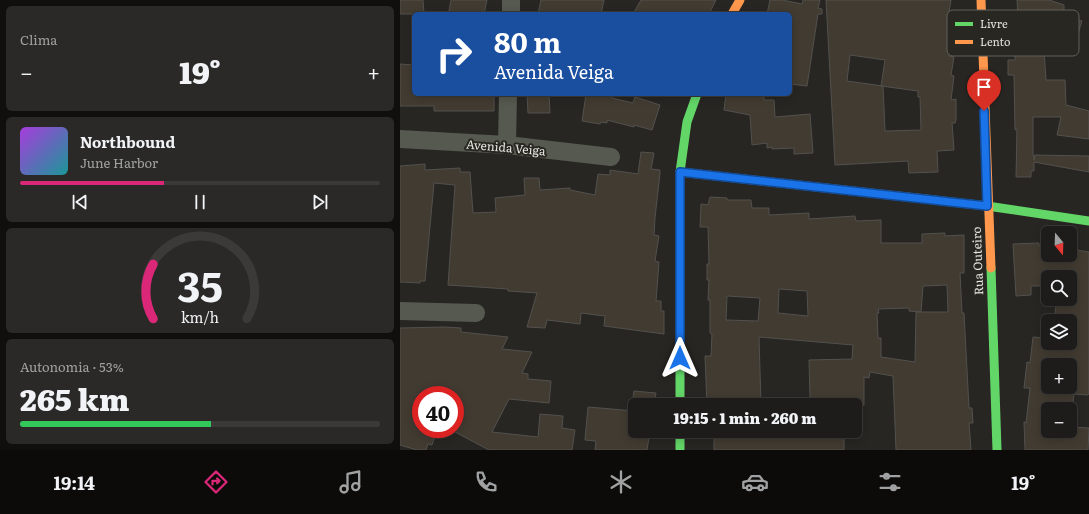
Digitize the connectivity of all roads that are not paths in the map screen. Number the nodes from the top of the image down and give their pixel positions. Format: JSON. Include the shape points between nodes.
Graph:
{"nodes":[{"id":1,"x":511,"y":0,"type":"edge"},
{"id":2,"x":740,"y":0,"type":"edge"},
{"id":3,"x":981,"y":0,"type":"edge"},
{"id":4,"x":981,"y":10,"type":"edge"},
{"id":5,"x":511,"y":12,"type":"edge"},
{"id":6,"x":733,"y":12,"type":"edge"},
{"id":7,"x":983,"y":56,"type":"edge"},
{"id":8,"x":508,"y":96,"type":"edge"},
{"id":9,"x":697,"y":96,"type":"edge"},
{"id":10,"x":400,"y":139,"type":"edge"},
{"id":11,"x":507,"y":145,"type":"junction"},
{"id":12,"x":612,"y":157,"type":"dead end"},
{"id":13,"x":680,"y":172,"type":"junction"},
{"id":14,"x":987,"y":206,"type":"junction"},
{"id":15,"x":1089,"y":221,"type":"edge"},
{"id":16,"x":400,"y":311,"type":"edge"},
{"id":17,"x":476,"y":313,"type":"dead end"},
{"id":18,"x":680,"y":398,"type":"edge"},
{"id":19,"x":680,"y":438,"type":"edge"},
{"id":20,"x":680,"y":450,"type":"edge"},
{"id":21,"x":997,"y":450,"type":"edge"}],
"edges":[{"from":1,"to":5,"type":"street"},
{"from":2,"to":6,"type":"street"},
{"from":3,"to":4,"type":"street","name":"Rua Outeiro"},
{"from":7,"to":14,"type":"street","name":"Rua Outeiro"},
{"from":8,"to":11,"type":"street"},
{"from":9,"to":13,"type":"street","via":[[687,122]]},
{"from":10,"to":11,"type":"street","name":"Avenida Veiga"},
{"from":11,"to":12,"type":"street","name":"Avenida Veiga"},
{"from":13,"to":14,"type":"street"},
{"from":13,"to":18,"type":"street"},
{"from":14,"to":15,"type":"street"},
{"from":14,"to":21,"type":"street","name":"Rua Outeiro"},
{"from":16,"to":17,"type":"street"},
{"from":19,"to":20,"type":"street"}]}
